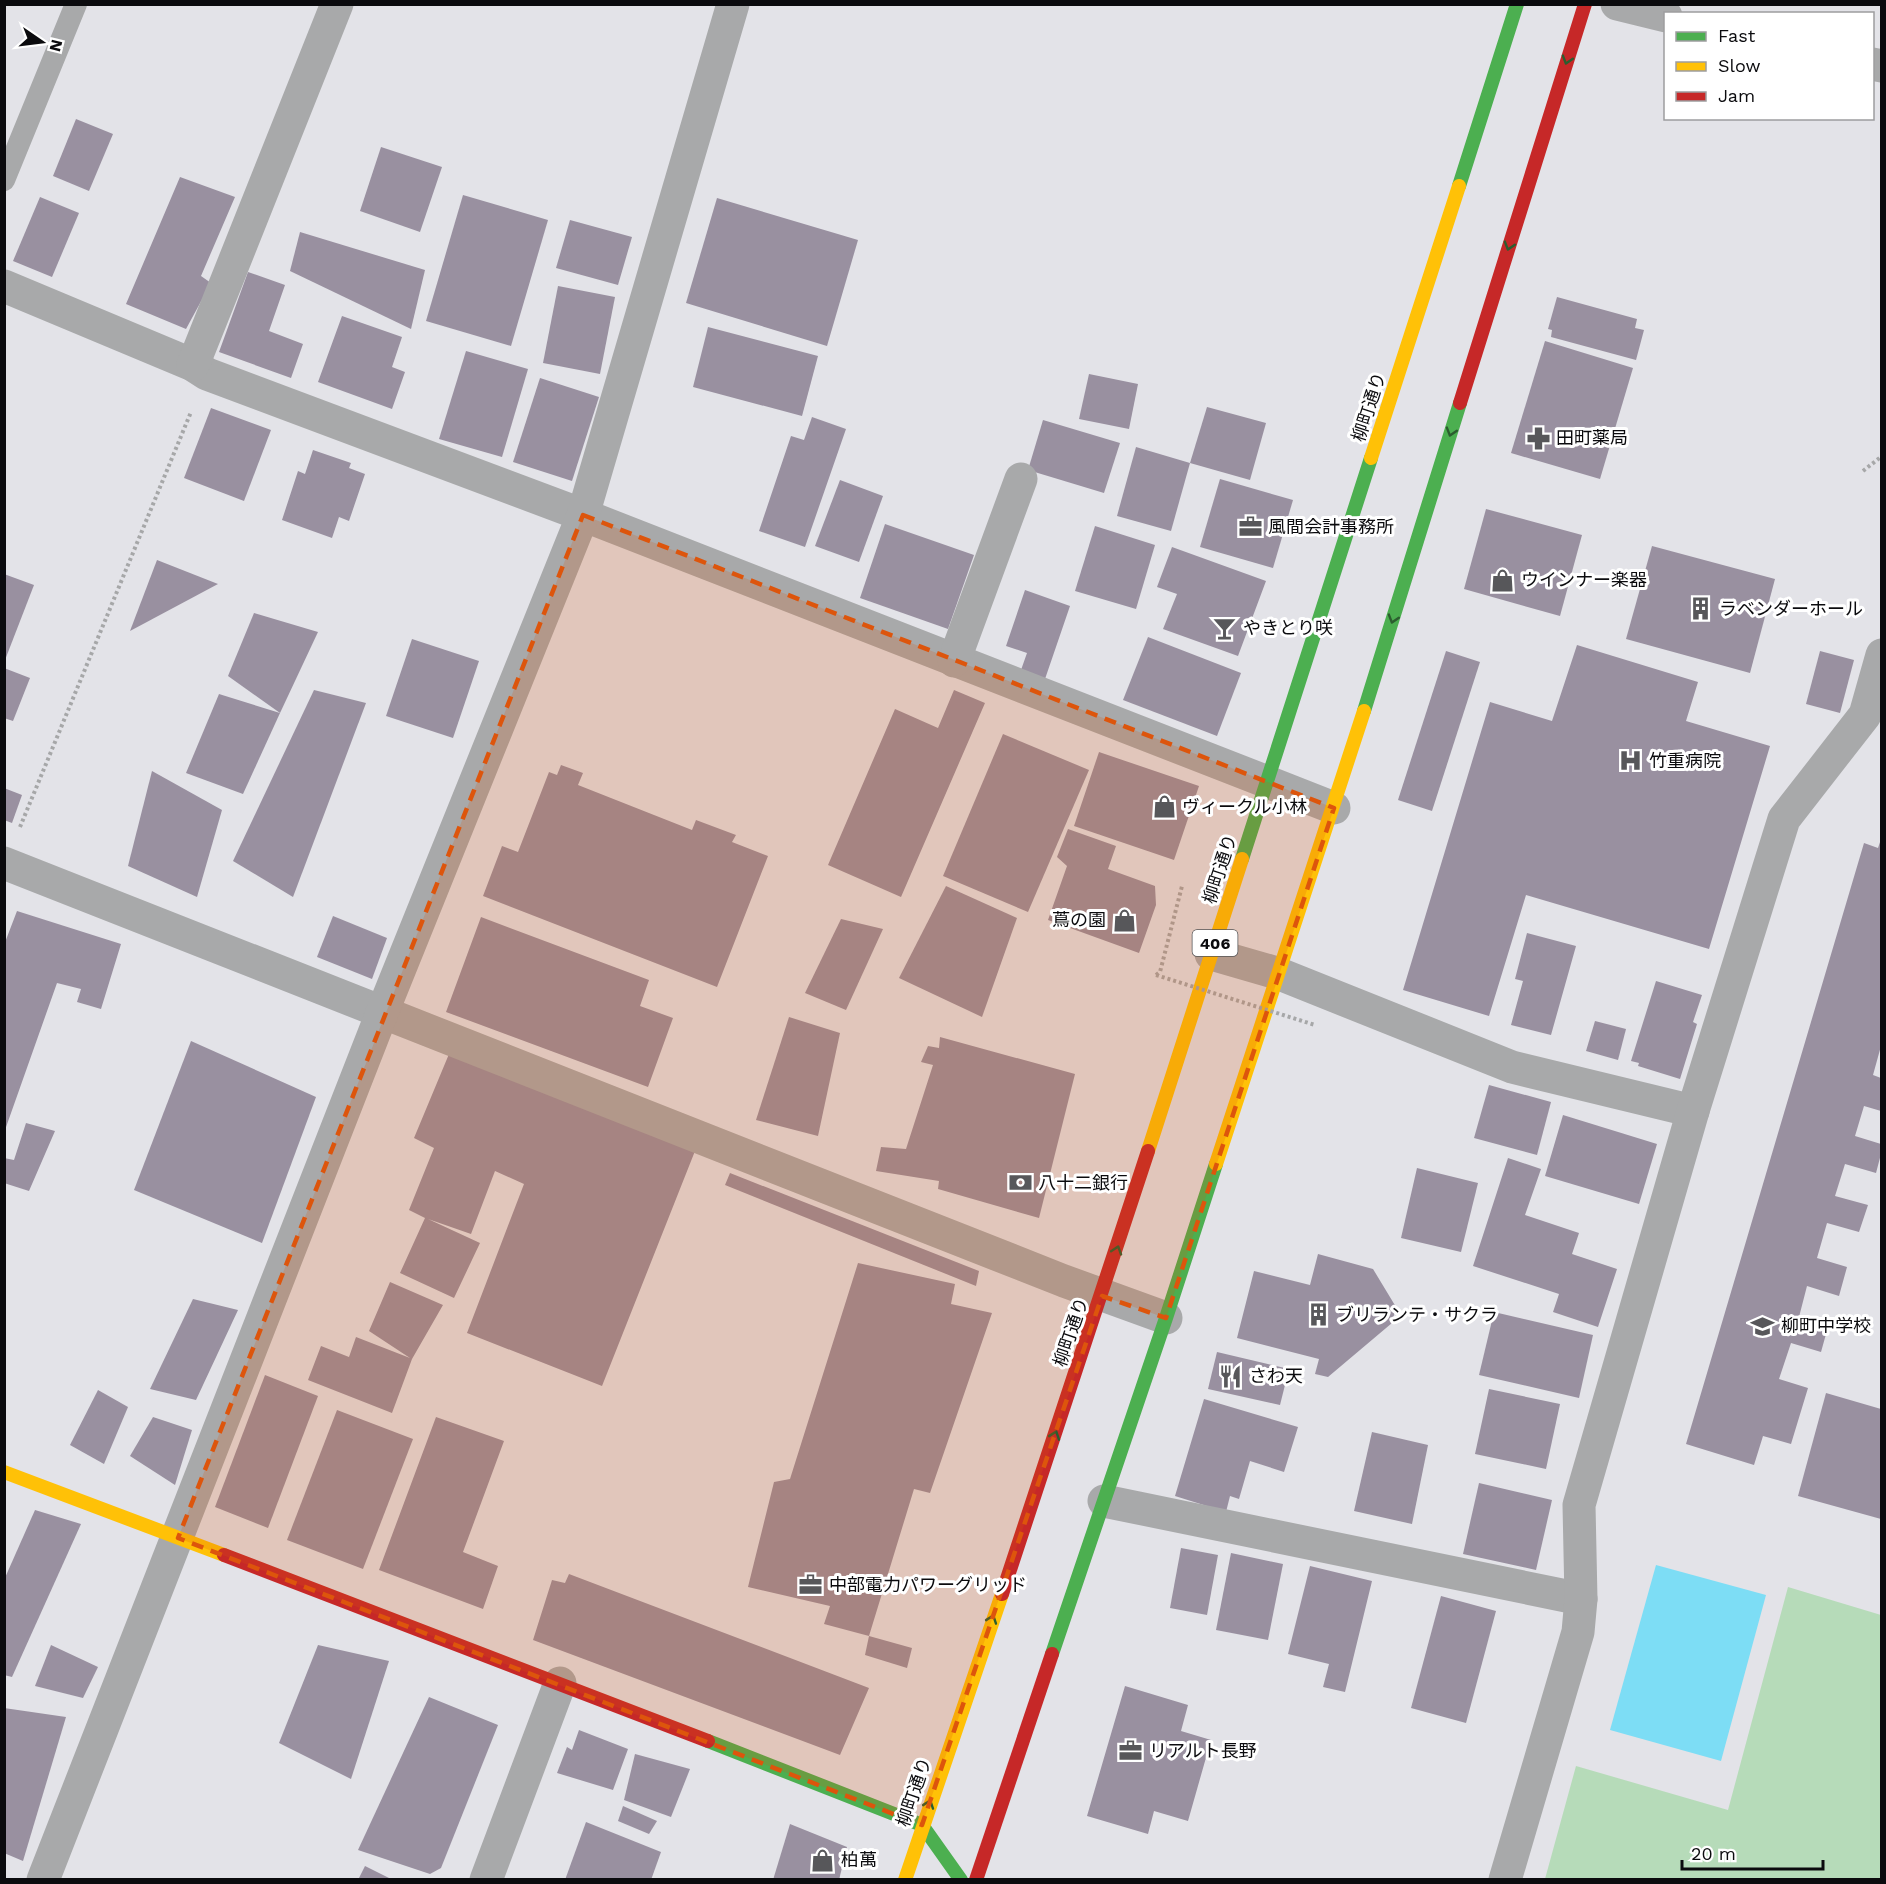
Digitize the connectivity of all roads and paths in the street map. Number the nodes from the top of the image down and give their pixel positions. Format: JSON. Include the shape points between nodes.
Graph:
{"nodes":[{"id":1,"x":76,"y":4,"type":"edge"},
{"id":2,"x":337,"y":4,"type":"edge"},
{"id":3,"x":733,"y":4,"type":"edge"},
{"id":4,"x":1517,"y":4,"type":"edge"},
{"id":5,"x":1585,"y":4,"type":"edge"},
{"id":6,"x":1617,"y":4,"type":"edge"},
{"id":7,"x":1664,"y":16,"type":"edge"},
{"id":8,"x":4,"y":180,"type":"edge"},
{"id":9,"x":4,"y":286,"type":"edge"},
{"id":10,"x":200,"y":369,"type":"junction"},
{"id":11,"x":1881,"y":456,"type":"edge"},
{"id":12,"x":1863,"y":471,"type":"dead end"},
{"id":13,"x":1022,"y":479,"type":"dead end"},
{"id":14,"x":583,"y":515,"type":"junction"},
{"id":15,"x":1881,"y":655,"type":"edge"},
{"id":16,"x":954,"y":661,"type":"junction"},
{"id":17,"x":1873,"y":717,"type":"edge"},
{"id":18,"x":1268,"y":784,"type":"junction"},
{"id":19,"x":1334,"y":808,"type":"junction"},
{"id":20,"x":5,"y":863,"type":"edge"},
{"id":21,"x":1182,"y":886,"type":"dead end"},
{"id":22,"x":1211,"y":954,"type":"junction"},
{"id":23,"x":1277,"y":973,"type":"junction"},
{"id":24,"x":382,"y":1013,"type":"junction"},
{"id":25,"x":1315,"y":1024,"type":"dead end"},
{"id":26,"x":1693,"y":1111,"type":"junction"},
{"id":27,"x":1102,"y":1296,"type":"junction"},
{"id":28,"x":1166,"y":1318,"type":"junction"},
{"id":29,"x":4,"y":1472,"type":"edge"},
{"id":30,"x":1104,"y":1501,"type":"junction"},
{"id":31,"x":178,"y":1538,"type":"junction"},
{"id":32,"x":1581,"y":1599,"type":"junction"},
{"id":33,"x":560,"y":1683,"type":"junction"},
{"id":34,"x":922,"y":1825,"type":"junction"},
{"id":35,"x":43,"y":1880,"type":"edge"},
{"id":36,"x":486,"y":1880,"type":"edge"},
{"id":37,"x":905,"y":1880,"type":"edge"},
{"id":38,"x":961,"y":1880,"type":"edge"},
{"id":39,"x":976,"y":1880,"type":"edge"},
{"id":40,"x":1505,"y":1880,"type":"edge"}],
"edges":[{"from":1,"to":8,"type":"lane"},
{"from":2,"to":10,"type":"street"},
{"from":3,"to":14,"type":"street"},
{"from":4,"to":18,"type":"main road","name":"柳町通り","number":"406"},
{"from":5,"to":19,"type":"main road","one_way":true},
{"from":6,"to":7,"type":"street"},
{"from":9,"to":10,"type":"street"},
{"from":10,"to":14,"type":"street"},
{"from":10,"to":20,"type":"path"},
{"from":11,"to":12,"type":"path"},
{"from":13,"to":16,"type":"street"},
{"from":14,"to":16,"type":"street"},
{"from":14,"to":24,"type":"street"},
{"from":15,"to":17,"type":"street"},
{"from":16,"to":18,"type":"street"},
{"from":17,"to":26,"type":"street","via":[[1784,819]]},
{"from":18,"to":19,"type":"street"},
{"from":18,"to":22,"type":"main road","name":"柳町通り","number":"406"},
{"from":19,"to":23,"type":"main road"},
{"from":20,"to":24,"type":"street"},
{"from":21,"to":25,"type":"path","bridge":true,"via":[[1156,975]]},
{"from":22,"to":23,"type":"street"},
{"from":27,"to":22,"type":"main road","name":"柳町通り","number":"406","one_way":true},
{"from":23,"to":26,"type":"street","via":[[1512,1067]]},
{"from":23,"to":28,"type":"main road"},
{"from":24,"to":27,"type":"street"},
{"from":24,"to":31,"type":"street"},
{"from":26,"to":32,"type":"street","via":[[1579,1505]]},
{"from":27,"to":28,"type":"street"},
{"from":34,"to":27,"type":"main road","name":"柳町通り","number":"406","one_way":true},
{"from":28,"to":30,"type":"main road"},
{"from":29,"to":31,"type":"main road"},
{"from":30,"to":32,"type":"street"},
{"from":30,"to":39,"type":"main road"},
{"from":31,"to":33,"type":"main road"},
{"from":31,"to":35,"type":"street"},
{"from":32,"to":40,"type":"street","via":[[1578,1632]]},
{"from":33,"to":34,"type":"main road"},
{"from":33,"to":36,"type":"street"},
{"from":34,"to":37,"type":"main road","name":"柳町通り","number":"406"},
{"from":34,"to":38,"type":"main road"}]}
